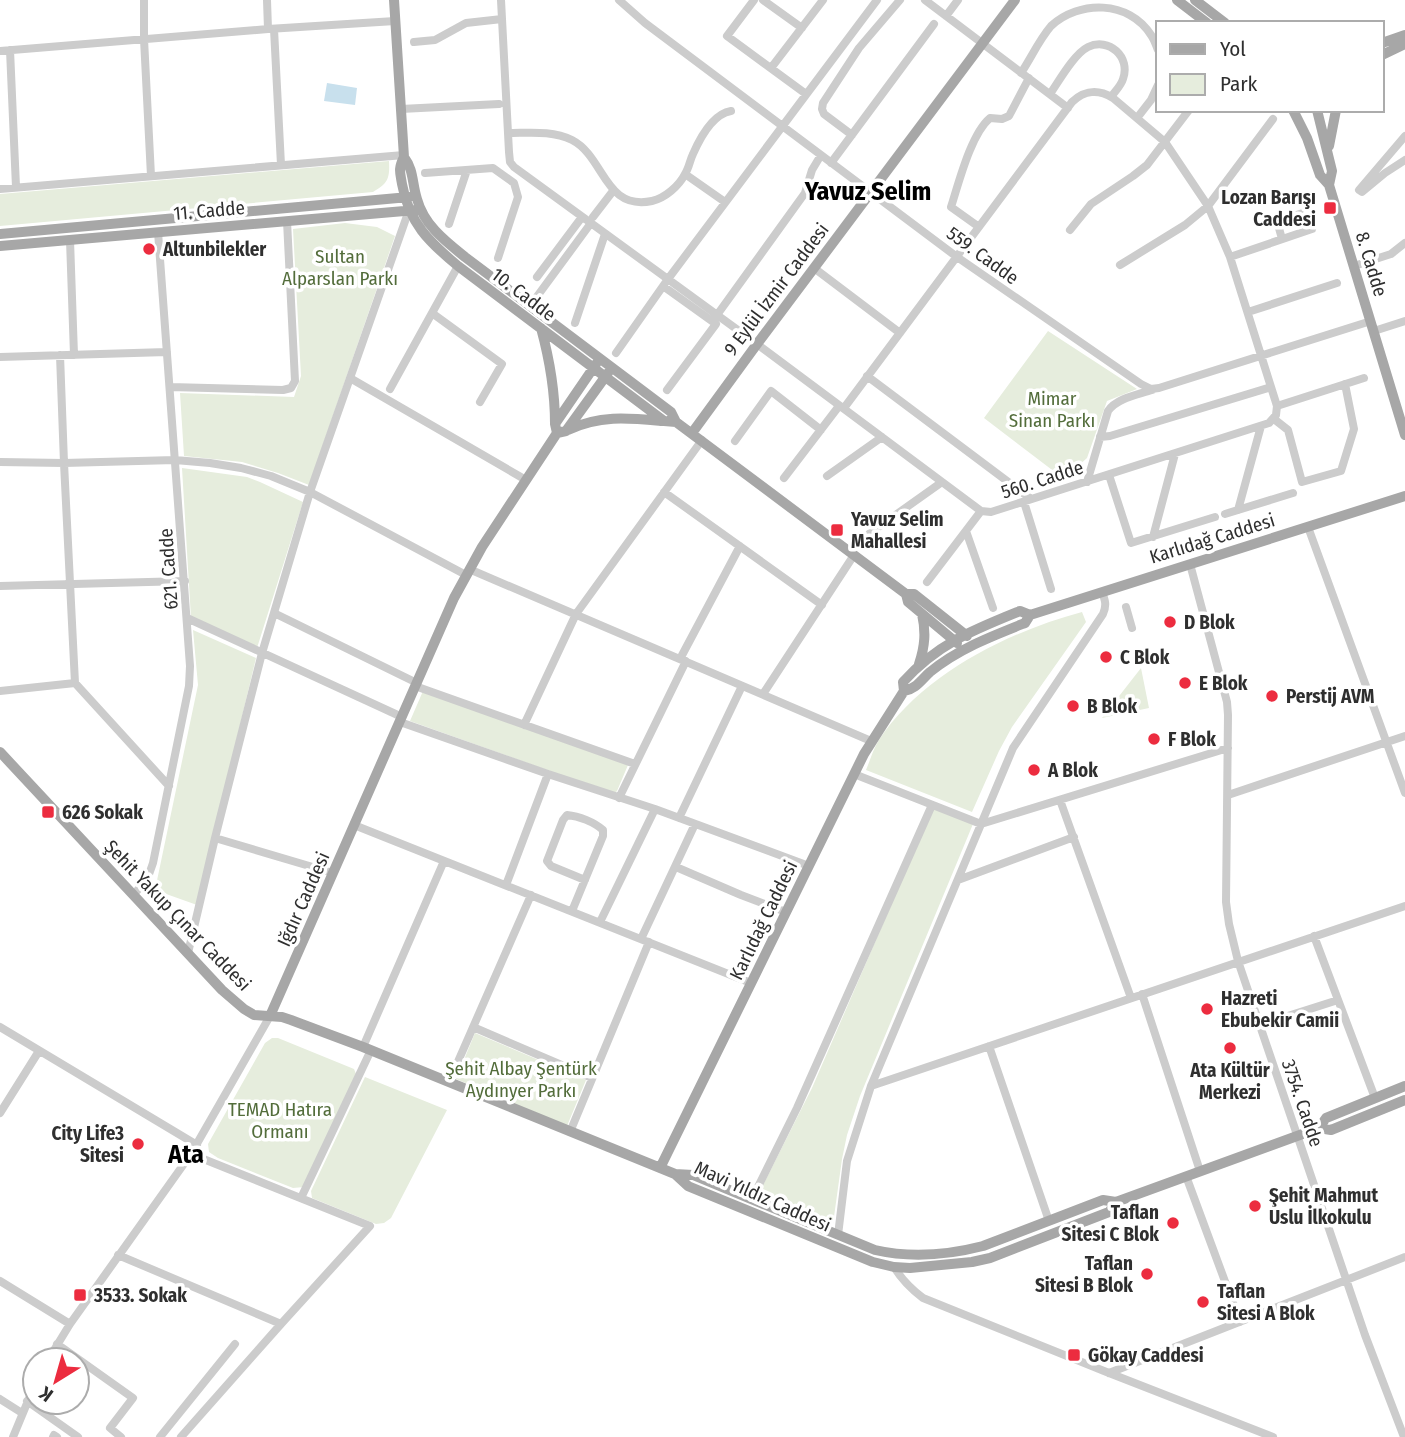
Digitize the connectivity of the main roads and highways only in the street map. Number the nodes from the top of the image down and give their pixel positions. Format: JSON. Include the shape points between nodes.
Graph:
{"nodes":[{"id":1,"x":394,"y":0,"type":"edge"},
{"id":2,"x":1015,"y":0,"type":"edge"},
{"id":3,"x":1177,"y":0,"type":"edge"},
{"id":4,"x":1195,"y":0,"type":"edge"},
{"id":5,"x":1204,"y":21,"type":"edge"},
{"id":6,"x":1221,"y":21,"type":"edge"},
{"id":7,"x":1405,"y":35,"type":"edge"},
{"id":8,"x":1384,"y":42,"type":"edge"},
{"id":9,"x":1405,"y":44,"type":"edge"},
{"id":10,"x":1384,"y":54,"type":"edge"},
{"id":11,"x":1317,"y":112,"type":"edge"},
{"id":12,"x":1336,"y":112,"type":"edge"},
{"id":13,"x":1294,"y":113,"type":"edge"},
{"id":14,"x":1328,"y":156,"type":"junction"},
{"id":15,"x":1329,"y":185,"type":"junction"},
{"id":16,"x":410,"y":197,"type":"junction"},
{"id":17,"x":414,"y":210,"type":"junction"},
{"id":18,"x":0,"y":234,"type":"edge"},
{"id":19,"x":0,"y":246,"type":"edge"},
{"id":20,"x":541,"y":328,"type":"junction"},
{"id":21,"x":597,"y":363,"type":"junction"},
{"id":22,"x":608,"y":372,"type":"junction"},
{"id":23,"x":664,"y":421,"type":"junction"},
{"id":24,"x":676,"y":422,"type":"junction"},
{"id":25,"x":559,"y":429,"type":"junction"},
{"id":26,"x":1405,"y":435,"type":"edge"},
{"id":27,"x":697,"y":437,"type":"junction"},
{"id":28,"x":1405,"y":496,"type":"edge"},
{"id":29,"x":906,"y":594,"type":"junction"},
{"id":30,"x":922,"y":614,"type":"junction"},
{"id":31,"x":1030,"y":615,"type":"junction"},
{"id":32,"x":965,"y":634,"type":"junction"},
{"id":33,"x":954,"y":640,"type":"junction"},
{"id":34,"x":976,"y":643,"type":"junction"},
{"id":35,"x":964,"y":649,"type":"junction"},
{"id":36,"x":919,"y":664,"type":"junction"},
{"id":37,"x":904,"y":691,"type":"junction"},
{"id":38,"x":0,"y":752,"type":"edge"},
{"id":39,"x":270,"y":1016,"type":"junction"},
{"id":40,"x":1405,"y":1086,"type":"edge"},
{"id":41,"x":1405,"y":1100,"type":"edge"},
{"id":42,"x":1319,"y":1128,"type":"junction"},
{"id":43,"x":660,"y":1168,"type":"junction"},
{"id":44,"x":676,"y":1174,"type":"junction"},
{"id":45,"x":1116,"y":1202,"type":"junction"},
{"id":46,"x":918,"y":1255,"type":"junction"},
{"id":47,"x":919,"y":1267,"type":"junction"}],
"edges":[{"from":1,"to":16,"type":"main road","name":"10. Cadde"},
{"from":2,"to":27,"type":"main road","name":"9 Eylül İzmir Caddesi","via":[[757,344]]},
{"from":3,"to":5,"type":"main road"},
{"from":4,"to":6,"type":"main road"},
{"from":7,"to":8,"type":"main road"},
{"from":9,"to":10,"type":"main road"},
{"from":11,"to":14,"type":"main road","name":"8. Cadde"},
{"from":12,"to":14,"type":"main road"},
{"from":13,"to":15,"type":"main road","name":"8. Cadde","via":[[1320,175]]},
{"from":14,"to":15,"type":"main road","name":"8. Cadde"},
{"from":15,"to":26,"type":"main road","name":"8. Cadde"},
{"from":16,"to":17,"type":"main road","name":"10. Cadde"},
{"from":16,"to":18,"type":"main road","name":"11. Cadde"},
{"from":17,"to":19,"type":"main road","name":"11. Cadde"},
{"from":17,"to":20,"type":"main road","name":"10. Cadde","via":[[431,243]]},
{"from":17,"to":21,"type":"main road","name":"10. Cadde","via":[[450,245]]},
{"from":20,"to":21,"type":"main road","name":"10. Cadde"},
{"from":20,"to":25,"type":"main road"},
{"from":21,"to":22,"type":"main road","name":"10. Cadde"},
{"from":21,"to":25,"type":"main road","name":"Iğdır Caddesi"},
{"from":22,"to":23,"type":"main road","name":"10. Cadde"},
{"from":22,"to":24,"type":"main road","name":"10. Cadde","via":[[671,412]]},
{"from":22,"to":25,"type":"main road","name":"Iğdır Caddesi"},
{"from":23,"to":24,"type":"main road","name":"10. Cadde"},
{"from":23,"to":25,"type":"main road","via":[[613,418]]},
{"from":24,"to":27,"type":"main road","name":"10. Cadde"},
{"from":25,"to":39,"type":"main road","name":"Iğdır Caddesi","via":[[468,572]]},
{"from":27,"to":29,"type":"main road","name":"10. Cadde"},
{"from":28,"to":31,"type":"main road","name":"Karlıdağ Caddesi"},
{"from":29,"to":30,"type":"main road","name":"10. Cadde"},
{"from":29,"to":32,"type":"main road","name":"10. Cadde","via":[[914,594]]},
{"from":30,"to":33,"type":"main road","name":"10. Cadde"},
{"from":30,"to":36,"type":"main road","via":[[925,639]]},
{"from":31,"to":32,"type":"main road","name":"Karlıdağ Caddesi","via":[[1020,611]]},
{"from":31,"to":34,"type":"main road","name":"Karlıdağ Caddesi","via":[[1025,623]]},
{"from":32,"to":33,"type":"main road","name":"Karlıdağ Caddesi"},
{"from":32,"to":34,"type":"main road","name":"10. Cadde"},
{"from":33,"to":35,"type":"main road","name":"10. Cadde"},
{"from":33,"to":36,"type":"main road","name":"Karlıdağ Caddesi"},
{"from":34,"to":35,"type":"main road","name":"Karlıdağ Caddesi"},
{"from":35,"to":37,"type":"main road","name":"Karlıdağ Caddesi","via":[[912,690]]},
{"from":36,"to":37,"type":"main road","name":"Karlıdağ Caddesi","via":[[903,682]]},
{"from":37,"to":43,"type":"main road","name":"Karlıdağ Caddesi","via":[[854,774]]},
{"from":38,"to":39,"type":"main road","name":"Şehit Yakup Çınar Caddesi","via":[[222,989],[254,1015]]},
{"from":39,"to":43,"type":"main road","name":"Şehit Yakup Çınar Caddesi","via":[[367,1049]]},
{"from":40,"to":42,"type":"main road","name":"Mavi Yıldız Caddesi","via":[[1326,1118]]},
{"from":41,"to":42,"type":"main road","name":"Mavi Yıldız Caddesi","via":[[1331,1130]]},
{"from":42,"to":45,"type":"main road","name":"Mavi Yıldız Caddesi"},
{"from":43,"to":44,"type":"main road","name":"Şehit Yakup Çınar Caddesi"},
{"from":44,"to":46,"type":"main road","name":"Mavi Yıldız Caddesi","via":[[693,1175],[875,1250]]},
{"from":44,"to":47,"type":"main road","name":"Mavi Yıldız Caddesi","via":[[688,1186],[873,1262]]},
{"from":45,"to":46,"type":"main road","name":"Mavi Yıldız Caddesi","via":[[1103,1200],[974,1248]]},
{"from":45,"to":47,"type":"main road","name":"Mavi Yıldız Caddesi","via":[[1109,1212],[990,1258]]},
{"from":46,"to":47,"type":"main road"}]}
